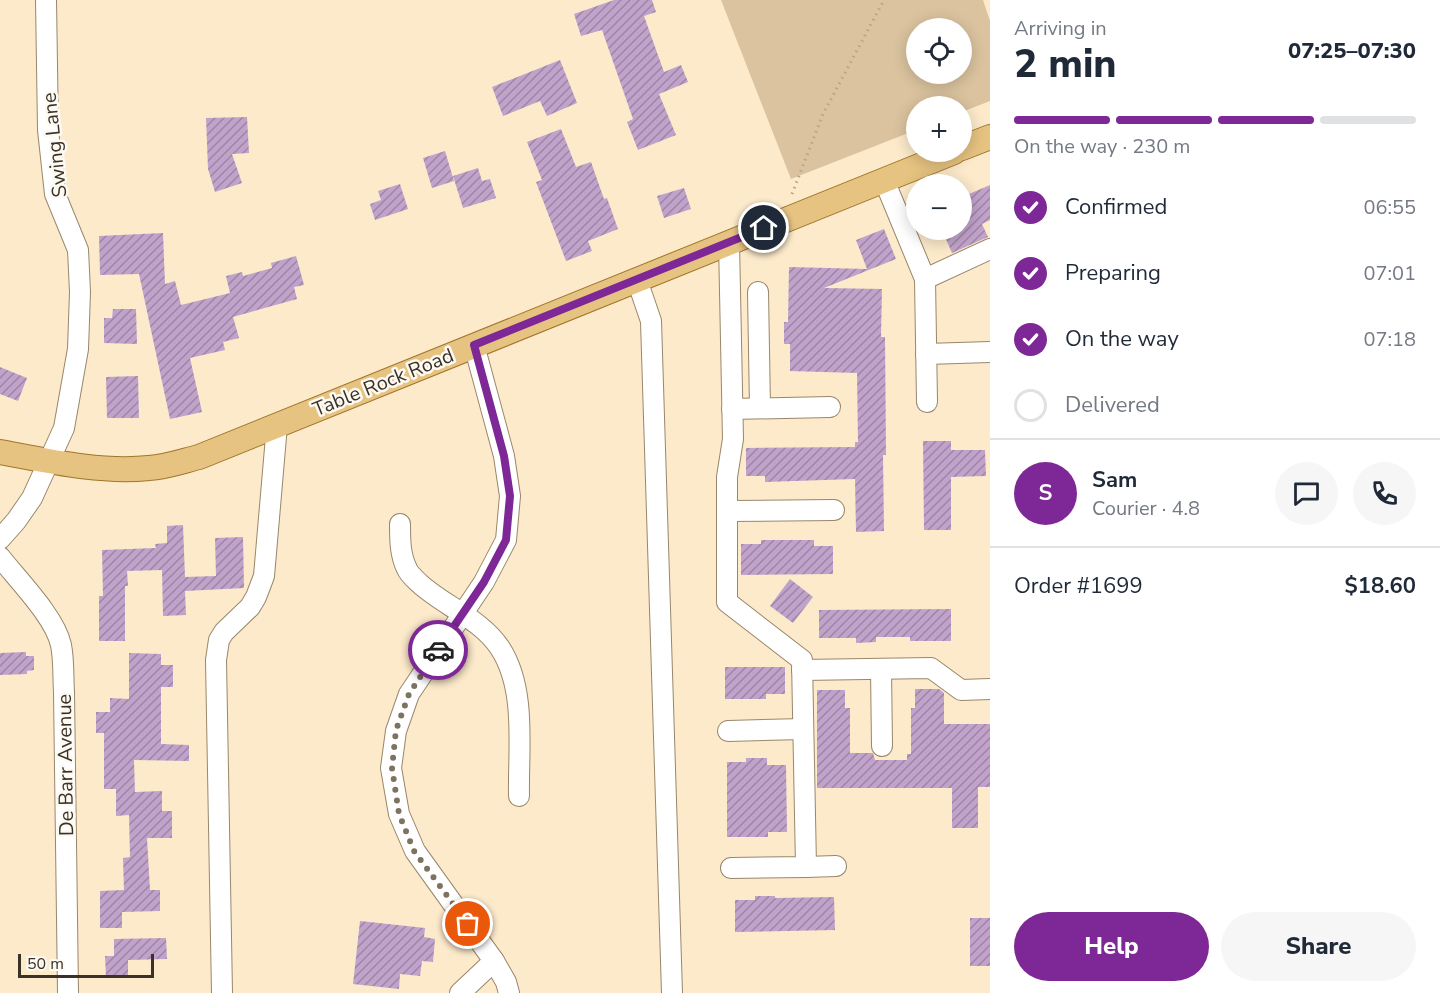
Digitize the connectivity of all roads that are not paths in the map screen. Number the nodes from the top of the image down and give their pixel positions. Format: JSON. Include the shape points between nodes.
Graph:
{"nodes":[{"id":1,"x":46,"y":0,"type":"edge"},
{"id":2,"x":990,"y":137,"type":"edge"},
{"id":3,"x":972,"y":144,"type":"edge"},
{"id":4,"x":929,"y":162,"type":"edge"},
{"id":5,"x":884,"y":180,"type":"junction"},
{"id":6,"x":729,"y":242,"type":"junction"},
{"id":7,"x":990,"y":249,"type":"edge"},
{"id":8,"x":925,"y":279,"type":"junction"},
{"id":9,"x":637,"y":280,"type":"junction"},
{"id":10,"x":758,"y":292,"type":"dead end"},
{"id":11,"x":474,"y":345,"type":"junction"},
{"id":12,"x":731,"y":348,"type":"junction"},
{"id":13,"x":759,"y":348,"type":"junction"},
{"id":14,"x":990,"y":352,"type":"edge"},
{"id":15,"x":926,"y":354,"type":"junction"},
{"id":16,"x":927,"y":402,"type":"dead end"},
{"id":17,"x":830,"y":407,"type":"dead end"},
{"id":18,"x":760,"y":408,"type":"junction"},
{"id":19,"x":732,"y":409,"type":"junction"},
{"id":20,"x":277,"y":425,"type":"junction"},
{"id":21,"x":0,"y":452,"type":"edge"},
{"id":22,"x":49,"y":461,"type":"junction"},
{"id":23,"x":834,"y":510,"type":"dead end"},
{"id":24,"x":727,"y":511,"type":"junction"},
{"id":25,"x":400,"y":524,"type":"dead end"},
{"id":26,"x":0,"y":539,"type":"edge"},
{"id":27,"x":0,"y":557,"type":"edge"},
{"id":28,"x":462,"y":615,"type":"junction"},
{"id":29,"x":880,"y":669,"type":"junction"},
{"id":30,"x":802,"y":670,"type":"junction"},
{"id":31,"x":990,"y":689,"type":"edge"},
{"id":32,"x":803,"y":729,"type":"junction"},
{"id":33,"x":728,"y":731,"type":"dead end"},
{"id":34,"x":882,"y":746,"type":"dead end"},
{"id":35,"x":519,"y":796,"type":"dead end"},
{"id":36,"x":836,"y":866,"type":"dead end"},
{"id":37,"x":806,"y":867,"type":"junction"},
{"id":38,"x":731,"y":868,"type":"dead end"},
{"id":39,"x":494,"y":961,"type":"junction"},
{"id":40,"x":68,"y":993,"type":"edge"},
{"id":41,"x":222,"y":993,"type":"edge"},
{"id":42,"x":460,"y":993,"type":"edge"},
{"id":43,"x":509,"y":993,"type":"edge"},
{"id":44,"x":672,"y":993,"type":"edge"}],
"edges":[{"from":1,"to":22,"type":"street","name":"Swing Lane","via":[[48,130],[55,194],[78,250],[80,292],[78,350],[70,399],[64,428]]},
{"from":2,"to":3,"type":"main road"},
{"from":4,"to":5,"type":"main road","name":"Table Rock Road"},
{"from":5,"to":6,"type":"main road","name":"Table Rock Road"},
{"from":5,"to":8,"type":"street"},
{"from":6,"to":9,"type":"main road","name":"Table Rock Road"},
{"from":6,"to":12,"type":"street"},
{"from":7,"to":8,"type":"street"},
{"from":8,"to":15,"type":"street"},
{"from":9,"to":11,"type":"main road","name":"Table Rock Road"},
{"from":9,"to":44,"type":"street","via":[[651,321]]},
{"from":10,"to":13,"type":"street"},
{"from":11,"to":20,"type":"main road","name":"Table Rock Road"},
{"from":11,"to":28,"type":"street","via":[[504,456],[510,496],[506,540]]},
{"from":12,"to":13,"type":"street"},
{"from":12,"to":19,"type":"street"},
{"from":13,"to":18,"type":"street"},
{"from":14,"to":15,"type":"street"},
{"from":15,"to":16,"type":"street"},
{"from":17,"to":18,"type":"street"},
{"from":18,"to":19,"type":"street"},
{"from":19,"to":24,"type":"street"},
{"from":20,"to":22,"type":"main road","name":"Table Rock Road","via":[[199,457],[150,468],[105,468]]},
{"from":20,"to":41,"type":"street","via":[[264,576],[250,607],[219,640],[216,660]]},
{"from":21,"to":22,"type":"main road","name":"Table Rock Road"},
{"from":22,"to":26,"type":"street","name":"Swing Lane","via":[[32,498]]},
{"from":23,"to":24,"type":"street"},
{"from":24,"to":30,"type":"street","via":[[727,602],[802,660]]},
{"from":25,"to":28,"type":"street","via":[[400,549],[407,572]]},
{"from":27,"to":40,"type":"street","name":"De Barr Avenue","via":[[52,624],[61,643]]},
{"from":28,"to":35,"type":"street","via":[[483,629],[500,648],[513,673],[518,704]]},
{"from":28,"to":39,"type":"street","via":[[409,694],[396,730],[392,768],[399,814],[414,851]]},
{"from":29,"to":30,"type":"street"},
{"from":29,"to":31,"type":"street","via":[[931,668],[961,690]]},
{"from":29,"to":34,"type":"street"},
{"from":30,"to":32,"type":"street"},
{"from":32,"to":33,"type":"street"},
{"from":32,"to":37,"type":"street"},
{"from":36,"to":37,"type":"street"},
{"from":37,"to":38,"type":"street"},
{"from":39,"to":42,"type":"street"},
{"from":39,"to":43,"type":"street"}]}
